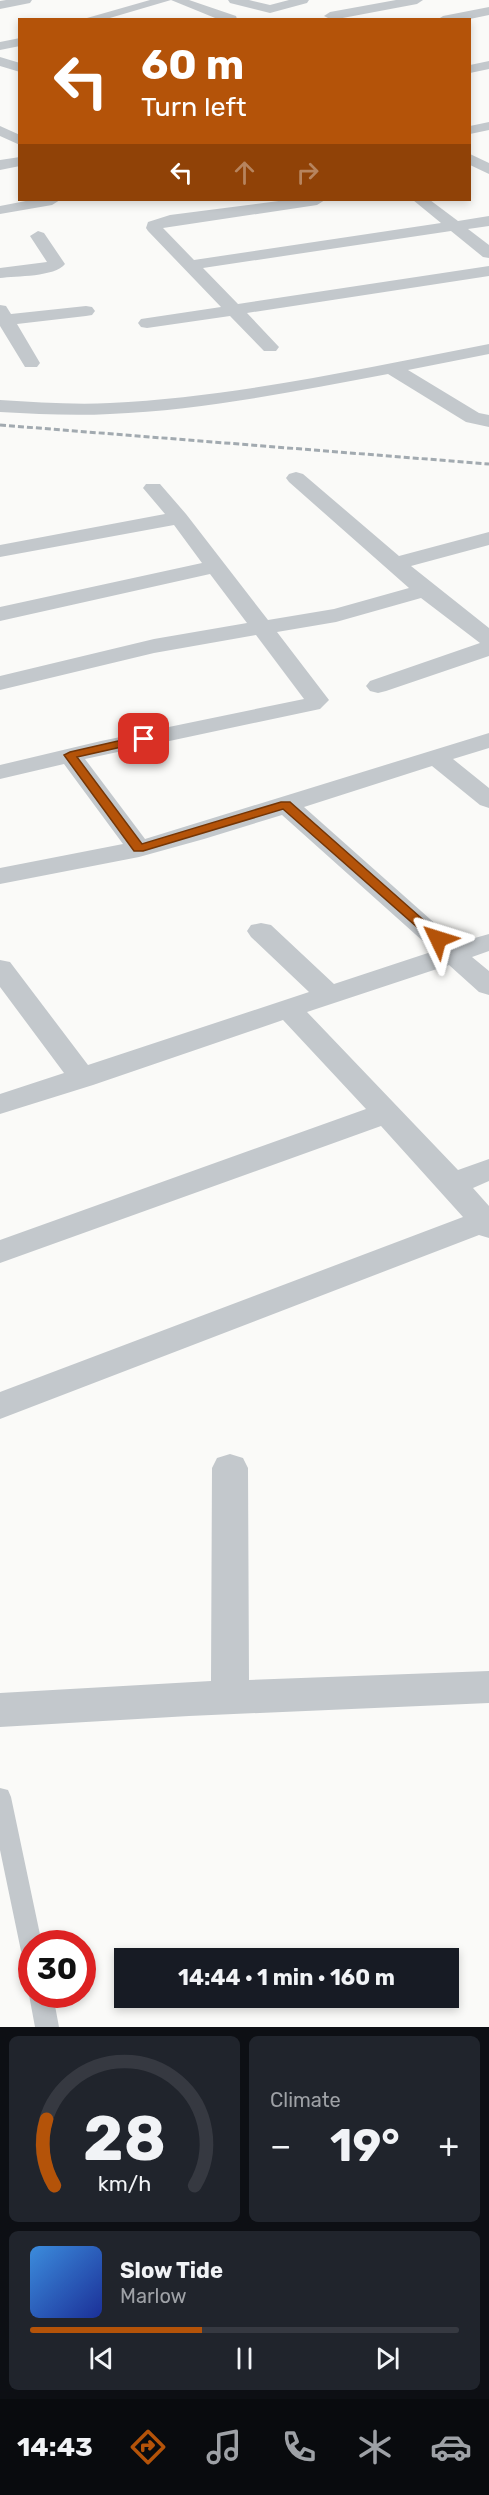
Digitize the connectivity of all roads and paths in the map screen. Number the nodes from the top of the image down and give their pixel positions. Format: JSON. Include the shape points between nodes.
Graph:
{"nodes":[{"id":1,"x":26,"y":0,"type":"edge"},
{"id":2,"x":165,"y":0,"type":"edge"},
{"id":3,"x":177,"y":0,"type":"edge"},
{"id":4,"x":234,"y":0,"type":"edge"},
{"id":5,"x":303,"y":0,"type":"edge"},
{"id":6,"x":417,"y":0,"type":"edge"},
{"id":7,"x":0,"y":5,"type":"edge"},
{"id":8,"x":270,"y":9,"type":"junction"},
{"id":9,"x":489,"y":11,"type":"edge"},
{"id":10,"x":329,"y":14,"type":"edge"},
{"id":11,"x":94,"y":18,"type":"edge"},
{"id":12,"x":226,"y":18,"type":"edge"},
{"id":13,"x":233,"y":18,"type":"edge"},
{"id":14,"x":471,"y":19,"type":"edge"},
{"id":15,"x":18,"y":42,"type":"edge"},
{"id":16,"x":0,"y":46,"type":"edge"},
{"id":17,"x":0,"y":61,"type":"edge"},
{"id":18,"x":489,"y":65,"type":"edge"},
{"id":19,"x":18,"y":67,"type":"edge"},
{"id":20,"x":471,"y":69,"type":"edge"},
{"id":21,"x":18,"y":121,"type":"edge"},
{"id":22,"x":0,"y":125,"type":"edge"},
{"id":23,"x":489,"y":126,"type":"edge"},
{"id":24,"x":0,"y":130,"type":"edge"},
{"id":25,"x":471,"y":130,"type":"edge"},
{"id":26,"x":18,"y":140,"type":"edge"},
{"id":27,"x":471,"y":160,"type":"edge"},
{"id":28,"x":18,"y":161,"type":"edge"},
{"id":29,"x":0,"y":165,"type":"edge"},
{"id":30,"x":486,"y":175,"type":"edge"},
{"id":31,"x":47,"y":201,"type":"edge"},
{"id":32,"x":298,"y":201,"type":"edge"},
{"id":33,"x":422,"y":201,"type":"edge"},
{"id":34,"x":260,"y":203,"type":"edge"},
{"id":35,"x":3,"y":210,"type":"dead end"},
{"id":36,"x":489,"y":221,"type":"edge"},
{"id":37,"x":455,"y":226,"type":"junction"},
{"id":38,"x":38,"y":236,"type":"dead end"},
{"id":39,"x":489,"y":253,"type":"edge"},
{"id":40,"x":191,"y":265,"type":"junction"},
{"id":41,"x":489,"y":270,"type":"edge"},
{"id":42,"x":0,"y":273,"type":"edge"},
{"id":43,"x":234,"y":309,"type":"junction"},
{"id":44,"x":86,"y":311,"type":"dead end"},
{"id":45,"x":2,"y":317,"type":"edge"},
{"id":46,"x":147,"y":323,"type":"dead end"},
{"id":47,"x":270,"y":347,"type":"dead end"},
{"id":48,"x":489,"y":349,"type":"edge"},
{"id":49,"x":31,"y":363,"type":"dead end"},
{"id":50,"x":391,"y":368,"type":"junction"},
{"id":51,"x":0,"y":406,"type":"edge"},
{"id":52,"x":489,"y":421,"type":"edge"},
{"id":53,"x":296,"y":478,"type":"dead end"},
{"id":54,"x":153,"y":488,"type":"dead end"},
{"id":55,"x":179,"y":518,"type":"junction"},
{"id":56,"x":489,"y":538,"type":"edge"},
{"id":57,"x":0,"y":551,"type":"edge"},
{"id":58,"x":395,"y":564,"type":"junction"},
{"id":59,"x":215,"y":566,"type":"junction"},
{"id":60,"x":425,"y":590,"type":"junction"},
{"id":61,"x":0,"y":614,"type":"edge"},
{"id":62,"x":489,"y":615,"type":"edge"},
{"id":63,"x":466,"y":621,"type":"junction"},
{"id":64,"x":263,"y":627,"type":"junction"},
{"id":65,"x":489,"y":639,"type":"edge"},
{"id":66,"x":489,"y":648,"type":"edge"},
{"id":67,"x":0,"y":683,"type":"edge"},
{"id":68,"x":378,"y":686,"type":"dead end"},
{"id":69,"x":489,"y":740,"type":"edge"},
{"id":70,"x":70,"y":755,"type":"junction"},
{"id":71,"x":435,"y":757,"type":"junction"},
{"id":72,"x":4,"y":763,"type":"edge"},
{"id":73,"x":489,"y":800,"type":"edge"},
{"id":74,"x":286,"y":805,"type":"junction"},
{"id":75,"x":139,"y":849,"type":"junction"},
{"id":76,"x":0,"y":876,"type":"edge"},
{"id":77,"x":261,"y":931,"type":"dead end"},
{"id":78,"x":489,"y":942,"type":"edge"},
{"id":79,"x":455,"y":954,"type":"junction"},
{"id":80,"x":2,"y":975,"type":"edge"},
{"id":81,"x":489,"y":986,"type":"edge"},
{"id":82,"x":329,"y":995,"type":"junction"},
{"id":83,"x":288,"y":1008,"type":"junction"},
{"id":84,"x":82,"y":1078,"type":"junction"},
{"id":85,"x":0,"y":1104,"type":"edge"},
{"id":86,"x":386,"y":1113,"type":"junction"},
{"id":87,"x":489,"y":1169,"type":"edge"},
{"id":88,"x":453,"y":1184,"type":"junction"},
{"id":89,"x":487,"y":1224,"type":"edge"},
{"id":90,"x":0,"y":1252,"type":"edge"},
{"id":91,"x":0,"y":1406,"type":"edge"},
{"id":92,"x":230,"y":1468,"type":"dead end"},
{"id":93,"x":489,"y":1687,"type":"edge"},
{"id":94,"x":230,"y":1697,"type":"junction"},
{"id":95,"x":0,"y":1710,"type":"edge"},
{"id":96,"x":0,"y":1797,"type":"edge"},
{"id":97,"x":28,"y":1930,"type":"edge"},
{"id":98,"x":43,"y":2008,"type":"edge"},
{"id":99,"x":47,"y":2027,"type":"edge"}],
"edges":[{"from":1,"to":7,"type":"street"},
{"from":2,"to":11,"type":"street"},
{"from":3,"to":12,"type":"street"},
{"from":4,"to":8,"type":"street"},
{"from":5,"to":8,"type":"street"},
{"from":6,"to":10,"type":"street"},
{"from":8,"to":13,"type":"street"},
{"from":9,"to":14,"type":"street"},
{"from":15,"to":16,"type":"street"},
{"from":17,"to":19,"type":"street"},
{"from":18,"to":20,"type":"street"},
{"from":21,"to":22,"type":"street"},
{"from":23,"to":25,"type":"street"},
{"from":24,"to":26,"type":"street"},
{"from":27,"to":30,"type":"street"},
{"from":28,"to":29,"type":"street"},
{"from":31,"to":35,"type":"street"},
{"from":32,"to":34,"type":"street"},
{"from":33,"to":37,"type":"street"},
{"from":34,"to":40,"type":"street","via":[[154,225]]},
{"from":36,"to":37,"type":"street"},
{"from":37,"to":39,"type":"street"},
{"from":37,"to":40,"type":"street"},
{"from":38,"to":42,"type":"street","via":[[57,264]]},
{"from":40,"to":43,"type":"street"},
{"from":41,"to":43,"type":"street"},
{"from":43,"to":46,"type":"street"},
{"from":43,"to":47,"type":"street"},
{"from":44,"to":45,"type":"street"},
{"from":45,"to":49,"type":"street"},
{"from":48,"to":50,"type":"street"},
{"from":50,"to":51,"type":"street","via":[[260,391],[122,408]]},
{"from":50,"to":52,"type":"street","via":[[473,418]]},
{"from":53,"to":58,"type":"street"},
{"from":54,"to":55,"type":"street"},
{"from":55,"to":57,"type":"street"},
{"from":55,"to":59,"type":"street"},
{"from":56,"to":58,"type":"street"},
{"from":58,"to":60,"type":"street"},
{"from":59,"to":61,"type":"street"},
{"from":59,"to":64,"type":"street"},
{"from":60,"to":63,"type":"street"},
{"from":60,"to":64,"type":"street","via":[[336,615]]},
{"from":62,"to":63,"type":"street"},
{"from":63,"to":65,"type":"street"},
{"from":64,"to":67,"type":"street","via":[[154,646]]},
{"from":64,"to":70,"type":"street","via":[[314,693],[317,700],[312,704]]},
{"from":66,"to":68,"type":"street"},
{"from":69,"to":71,"type":"street"},
{"from":70,"to":72,"type":"street"},
{"from":70,"to":75,"type":"street"},
{"from":71,"to":73,"type":"street"},
{"from":71,"to":74,"type":"street"},
{"from":74,"to":75,"type":"street"},
{"from":74,"to":79,"type":"street"},
{"from":75,"to":76,"type":"street"},
{"from":77,"to":82,"type":"street"},
{"from":78,"to":79,"type":"street"},
{"from":79,"to":81,"type":"street"},
{"from":79,"to":82,"type":"street"},
{"from":80,"to":84,"type":"street"},
{"from":82,"to":83,"type":"street"},
{"from":83,"to":84,"type":"street"},
{"from":83,"to":86,"type":"street"},
{"from":84,"to":85,"type":"street"},
{"from":86,"to":88,"type":"street"},
{"from":86,"to":90,"type":"street"},
{"from":87,"to":88,"type":"street"},
{"from":88,"to":89,"type":"street"},
{"from":89,"to":91,"type":"street"},
{"from":92,"to":94,"type":"street"},
{"from":93,"to":94,"type":"street"},
{"from":94,"to":95,"type":"street"},
{"from":96,"to":97,"type":"lane"},
{"from":98,"to":99,"type":"lane"}]}
